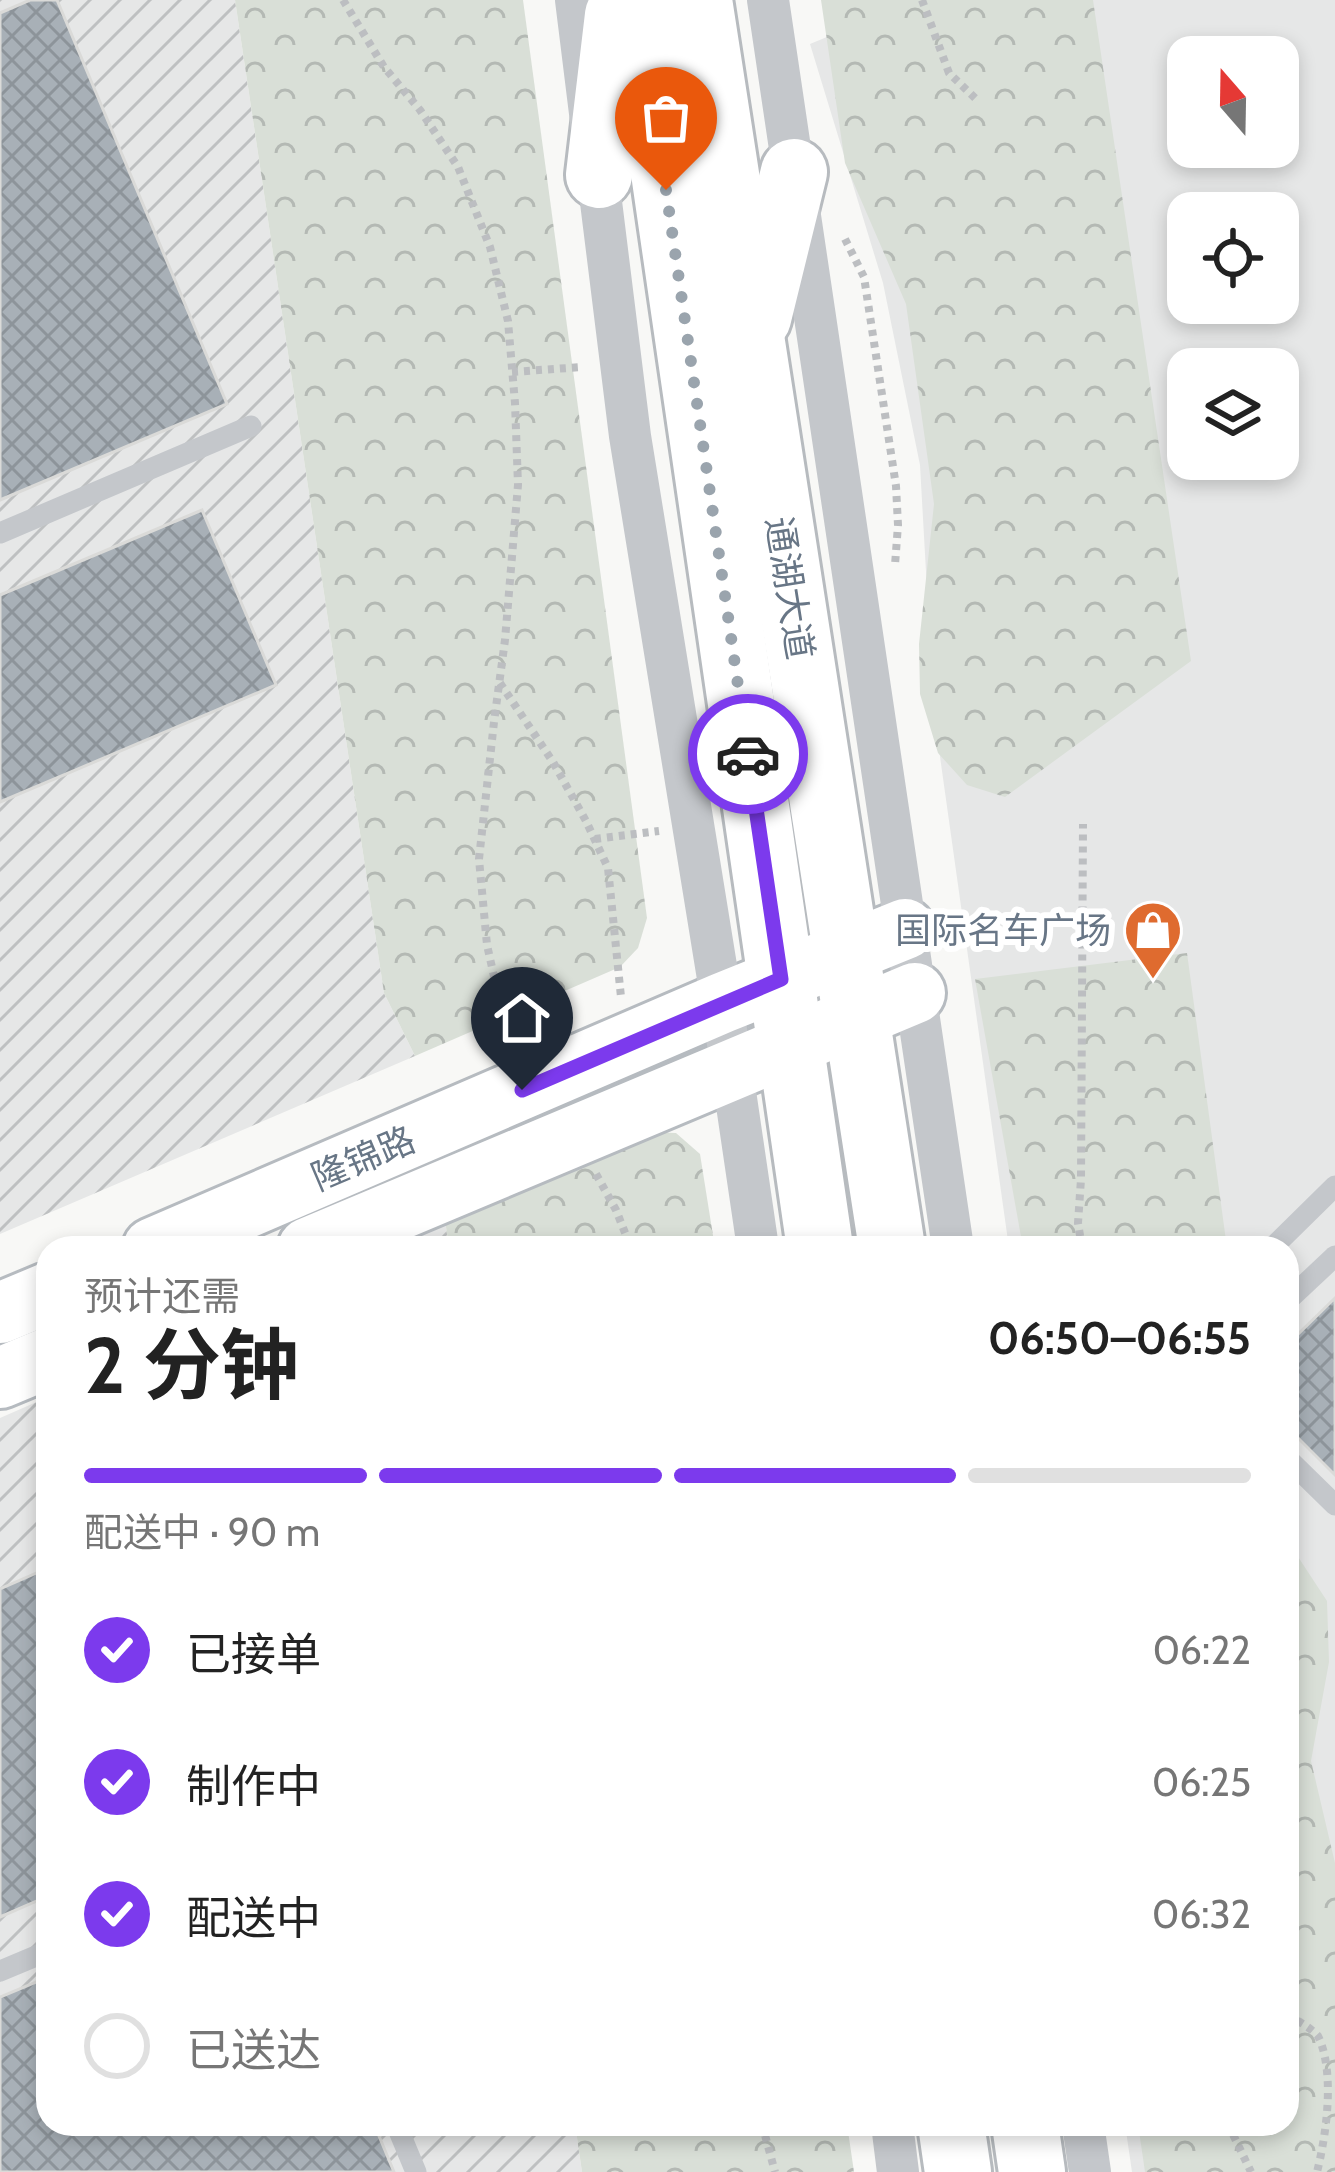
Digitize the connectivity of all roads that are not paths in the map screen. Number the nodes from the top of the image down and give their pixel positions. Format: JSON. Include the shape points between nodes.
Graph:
{"nodes":[{"id":1,"x":576,"y":0,"type":"edge"},
{"id":2,"x":620,"y":0,"type":"edge"},
{"id":3,"x":639,"y":0,"type":"edge"},
{"id":4,"x":699,"y":0,"type":"edge"},
{"id":5,"x":768,"y":0,"type":"edge"},
{"id":6,"x":794,"y":172,"type":"junction"},
{"id":7,"x":599,"y":175,"type":"junction"},
{"id":8,"x":751,"y":345,"type":"junction"},
{"id":9,"x":250,"y":426,"type":"dead end"},
{"id":10,"x":0,"y":533,"type":"edge"},
{"id":11,"x":757,"y":592,"type":"junction"},
{"id":12,"x":876,"y":940,"type":"junction"},
{"id":13,"x":752,"y":991,"type":"junction"},
{"id":14,"x":886,"y":1005,"type":"junction"},
{"id":15,"x":761,"y":1057,"type":"junction"},
{"id":16,"x":1335,"y":1186,"type":"edge"},
{"id":17,"x":181,"y":1236,"type":"edge"},
{"id":18,"x":336,"y":1236,"type":"edge"},
{"id":19,"x":758,"y":1236,"type":"edge"},
{"id":20,"x":816,"y":1236,"type":"edge"},
{"id":21,"x":892,"y":1236,"type":"edge"},
{"id":22,"x":949,"y":1236,"type":"edge"},
{"id":23,"x":1284,"y":1236,"type":"edge"},
{"id":24,"x":1335,"y":1256,"type":"edge"},
{"id":25,"x":1299,"y":1290,"type":"edge"},
{"id":26,"x":36,"y":1298,"type":"edge"},
{"id":27,"x":0,"y":1313,"type":"edge"},
{"id":28,"x":36,"y":1363,"type":"edge"},
{"id":29,"x":0,"y":1378,"type":"edge"},
{"id":30,"x":1299,"y":1470,"type":"edge"},
{"id":31,"x":1335,"y":1505,"type":"edge"},
{"id":32,"x":36,"y":1956,"type":"edge"},
{"id":33,"x":0,"y":1971,"type":"edge"},
{"id":34,"x":401,"y":2136,"type":"edge"},
{"id":35,"x":894,"y":2136,"type":"edge"},
{"id":36,"x":953,"y":2136,"type":"edge"},
{"id":37,"x":1026,"y":2136,"type":"edge"},
{"id":38,"x":1085,"y":2136,"type":"edge"},
{"id":39,"x":416,"y":2172,"type":"edge"},
{"id":40,"x":898,"y":2172,"type":"edge"},
{"id":41,"x":958,"y":2172,"type":"edge"},
{"id":42,"x":1032,"y":2172,"type":"edge"},
{"id":43,"x":1090,"y":2172,"type":"edge"}],
"edges":[{"from":1,"to":7,"type":"street"},
{"from":2,"to":7,"type":"main road"},
{"from":3,"to":11,"type":"main road","name":"通湖大道"},
{"from":4,"to":8,"type":"main road","name":"通湖大道"},
{"from":5,"to":6,"type":"street"},
{"from":6,"to":8,"type":"main road"},
{"from":6,"to":12,"type":"street"},
{"from":7,"to":13,"type":"street","via":[[630,436]]},
{"from":8,"to":11,"type":"main road","name":"通湖大道"},
{"from":9,"to":10,"type":"lane"},
{"from":11,"to":12,"type":"main road","name":"通湖大道"},
{"from":11,"to":13,"type":"main road","name":"通湖大道"},
{"from":12,"to":13,"type":"main road","name":"隆锦路"},
{"from":12,"to":14,"type":"main road","name":"通湖大道"},
{"from":13,"to":15,"type":"main road","name":"通湖大道"},
{"from":13,"to":17,"type":"main road","name":"隆锦路"},
{"from":14,"to":15,"type":"main road","name":"隆锦路"},
{"from":14,"to":21,"type":"main road","name":"通湖大道"},
{"from":14,"to":22,"type":"street"},
{"from":15,"to":18,"type":"main road","name":"隆锦路"},
{"from":15,"to":19,"type":"street"},
{"from":15,"to":20,"type":"main road","name":"通湖大道"},
{"from":16,"to":23,"type":"lane"},
{"from":24,"to":25,"type":"lane"},
{"from":26,"to":27,"type":"main road"},
{"from":28,"to":29,"type":"main road"},
{"from":30,"to":31,"type":"lane"},
{"from":32,"to":33,"type":"lane"},
{"from":34,"to":39,"type":"lane"},
{"from":35,"to":40,"type":"street"},
{"from":36,"to":41,"type":"main road"},
{"from":37,"to":42,"type":"main road"},
{"from":38,"to":43,"type":"street"}]}
